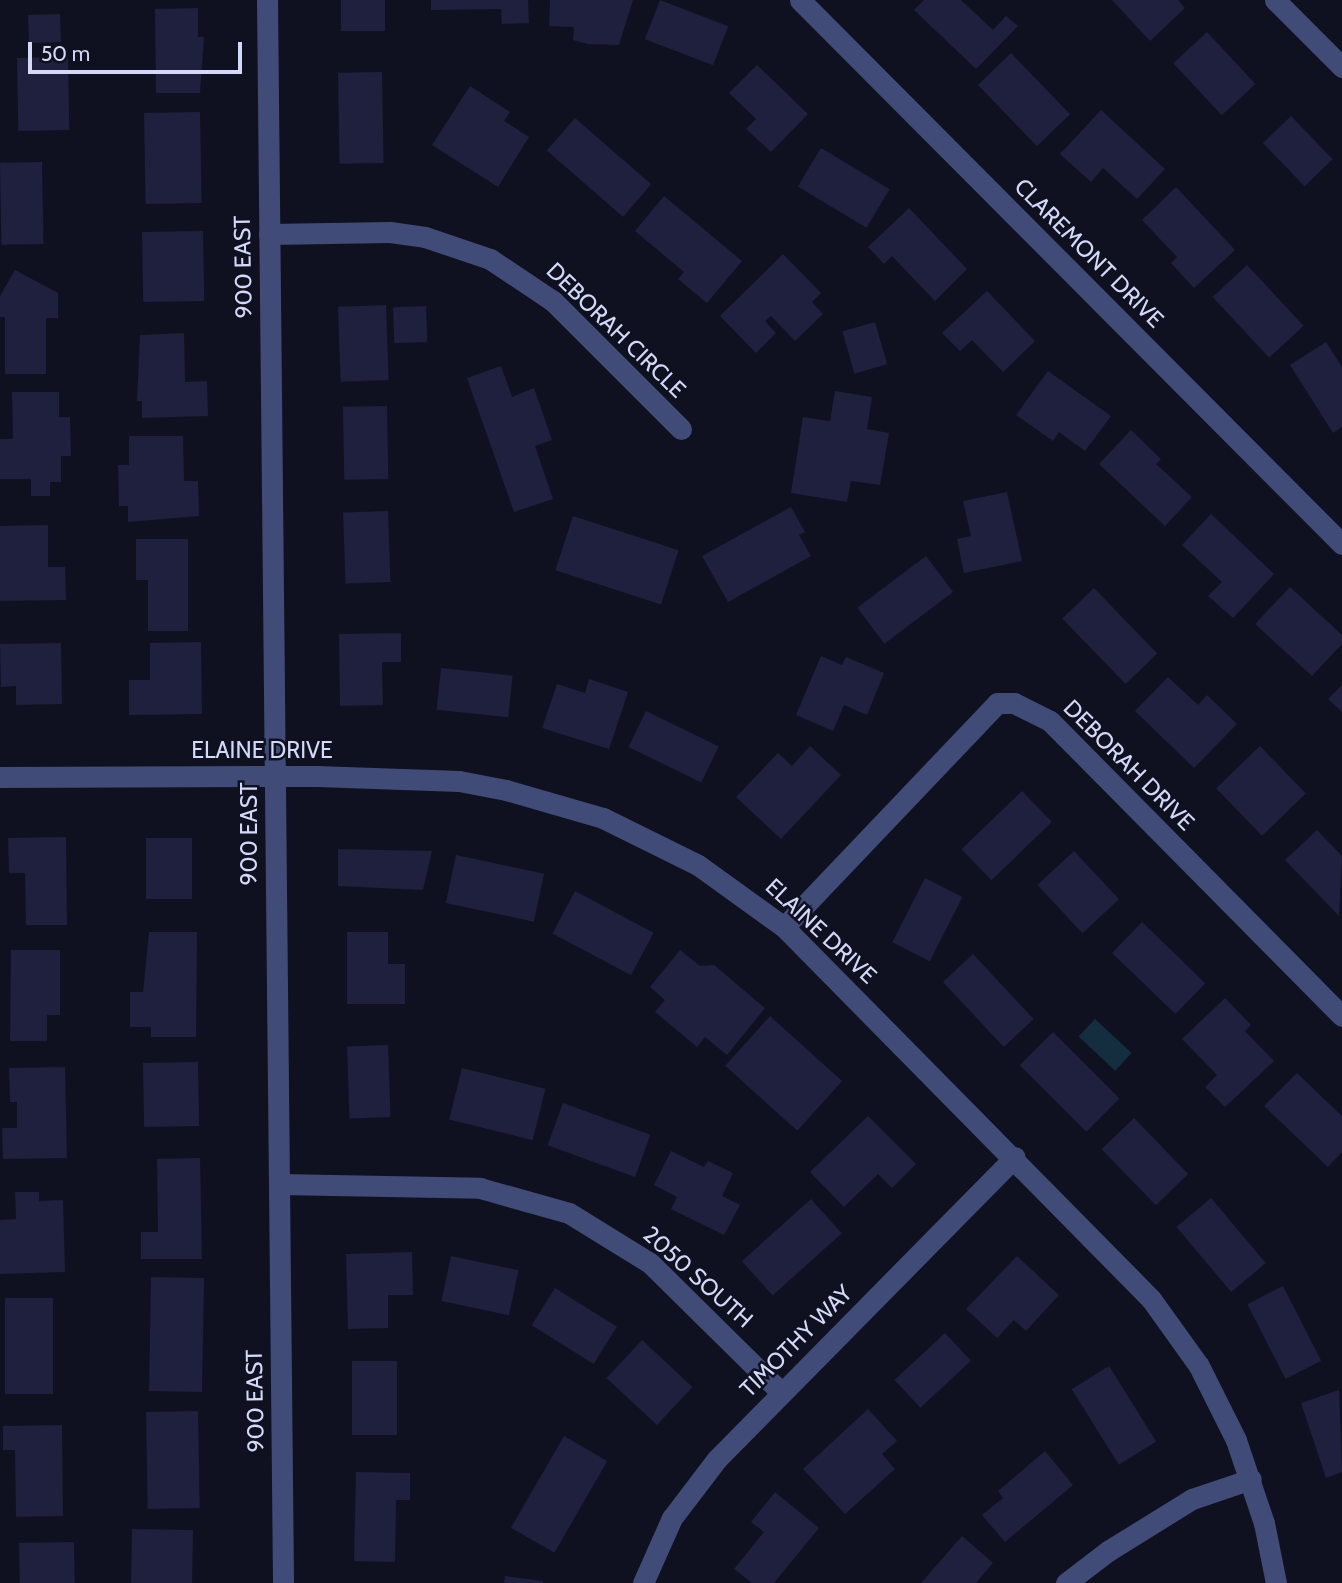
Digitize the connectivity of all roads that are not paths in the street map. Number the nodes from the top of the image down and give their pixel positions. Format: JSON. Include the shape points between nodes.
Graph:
{"nodes":[{"id":1,"x":267,"y":0,"type":"edge"},
{"id":2,"x":800,"y":0,"type":"edge"},
{"id":3,"x":1275,"y":0,"type":"edge"},
{"id":4,"x":1342,"y":67,"type":"edge"},
{"id":5,"x":269,"y":233,"type":"junction"},
{"id":6,"x":681,"y":429,"type":"dead end"},
{"id":7,"x":1342,"y":544,"type":"edge"},
{"id":8,"x":275,"y":776,"type":"junction"},
{"id":9,"x":0,"y":777,"type":"edge"},
{"id":10,"x":784,"y":927,"type":"junction"},
{"id":11,"x":1342,"y":1016,"type":"edge"},
{"id":12,"x":1015,"y":1157,"type":"junction"},
{"id":13,"x":279,"y":1184,"type":"junction"},
{"id":14,"x":781,"y":1392,"type":"junction"},
{"id":15,"x":1251,"y":1479,"type":"junction"},
{"id":16,"x":283,"y":1583,"type":"edge"},
{"id":17,"x":643,"y":1583,"type":"edge"},
{"id":18,"x":1066,"y":1583,"type":"edge"},
{"id":19,"x":1276,"y":1583,"type":"edge"}],
"edges":[{"from":1,"to":5,"type":"street","name":"900 EAST"},
{"from":2,"to":7,"type":"street","name":"CLAREMONT DRIVE"},
{"from":3,"to":4,"type":"street"},
{"from":5,"to":6,"type":"street","name":"DEBORAH CIRCLE","via":[[390,232],[436,240],[490,259],[553,301]]},
{"from":5,"to":8,"type":"street","name":"900 EAST"},
{"from":8,"to":9,"type":"street","name":"ELAINE DRIVE"},
{"from":8,"to":10,"type":"street","name":"ELAINE DRIVE","via":[[411,777],[506,789],[555,802],[663,846],[743,894]]},
{"from":8,"to":13,"type":"street","name":"900 EAST"},
{"from":10,"to":11,"type":"street","name":"DEBORAH DRIVE","via":[[997,703],[1014,703],[1050,721]]},
{"from":10,"to":12,"type":"street","name":"ELAINE DRIVE"},
{"from":12,"to":14,"type":"street","name":"TIMOTHY WAY"},
{"from":12,"to":15,"type":"street","name":"ELAINE DRIVE","via":[[1124,1268],[1177,1332],[1218,1402]]},
{"from":13,"to":14,"type":"street","name":"2050 SOUTH","via":[[480,1188],[569,1213],[650,1263]]},
{"from":13,"to":16,"type":"street","name":"900 EAST"},
{"from":14,"to":17,"type":"street","name":"TIMOTHY WAY","via":[[693,1487],[672,1518]]},
{"from":15,"to":18,"type":"street","via":[[1192,1499]]},
{"from":15,"to":19,"type":"street","name":"ELAINE DRIVE"}]}
